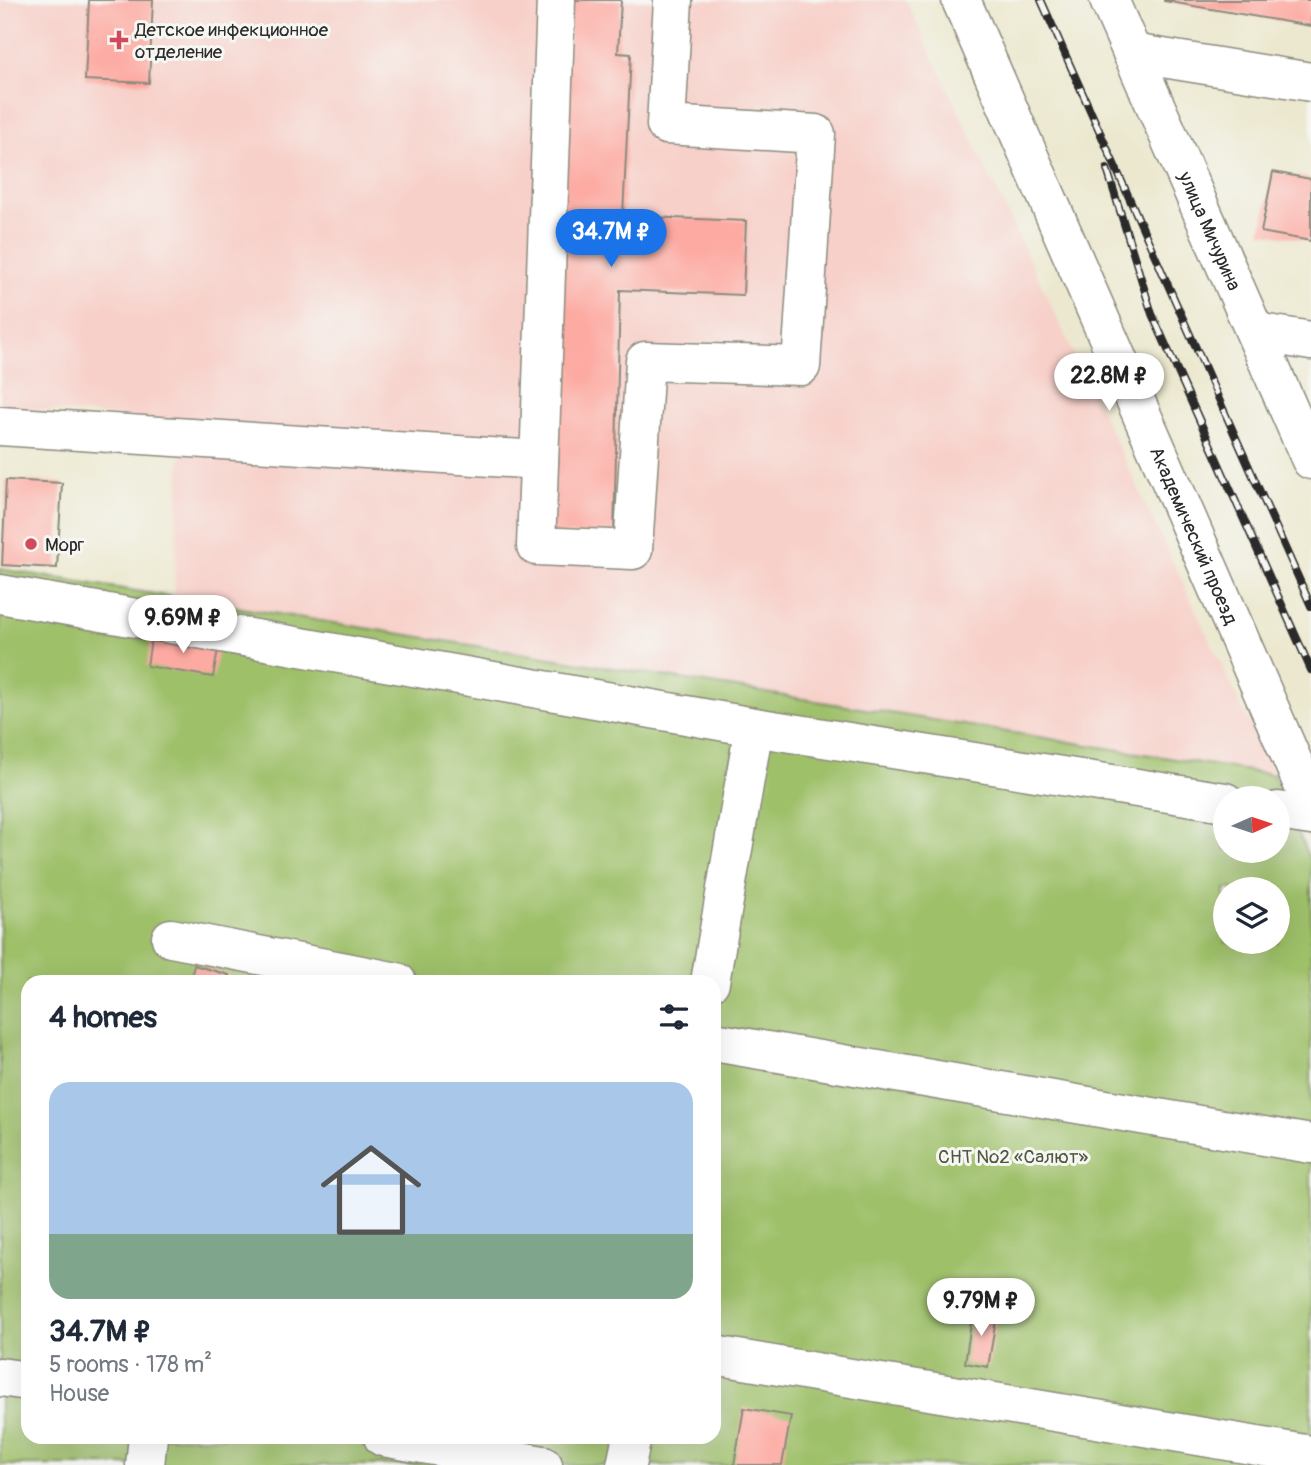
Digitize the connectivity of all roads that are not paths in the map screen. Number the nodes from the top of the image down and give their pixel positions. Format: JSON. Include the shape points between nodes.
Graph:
{"nodes":[{"id":1,"x":556,"y":0,"type":"edge"},
{"id":2,"x":673,"y":0,"type":"edge"},
{"id":3,"x":961,"y":0,"type":"edge"},
{"id":4,"x":1110,"y":0,"type":"edge"},
{"id":5,"x":1132,"y":53,"type":"junction"},
{"id":6,"x":1311,"y":82,"type":"edge"},
{"id":7,"x":1256,"y":332,"type":"junction"},
{"id":8,"x":1311,"y":341,"type":"edge"},
{"id":9,"x":0,"y":426,"type":"edge"},
{"id":10,"x":539,"y":460,"type":"junction"},
{"id":11,"x":1311,"y":460,"type":"edge"},
{"id":12,"x":0,"y":594,"type":"edge"},
{"id":13,"x":754,"y":727,"type":"junction"},
{"id":14,"x":1213,"y":800,"type":"edge"},
{"id":15,"x":1311,"y":803,"type":"edge"},
{"id":16,"x":1290,"y":813,"type":"edge"},
{"id":17,"x":1311,"y":816,"type":"edge"},
{"id":18,"x":171,"y":938,"type":"dead end"},
{"id":19,"x":361,"y":975,"type":"edge"},
{"id":20,"x":711,"y":975,"type":"edge"},
{"id":21,"x":721,"y":1043,"type":"edge"},
{"id":22,"x":1311,"y":1144,"type":"edge"},
{"id":23,"x":721,"y":1356,"type":"edge"},
{"id":24,"x":0,"y":1377,"type":"edge"},
{"id":25,"x":21,"y":1380,"type":"edge"},
{"id":26,"x":147,"y":1444,"type":"edge"},
{"id":27,"x":423,"y":1444,"type":"edge"},
{"id":28,"x":630,"y":1444,"type":"edge"},
{"id":29,"x":1311,"y":1455,"type":"edge"},
{"id":30,"x":145,"y":1465,"type":"edge"},
{"id":31,"x":543,"y":1465,"type":"edge"},
{"id":32,"x":626,"y":1465,"type":"edge"}],
"edges":[{"from":1,"to":10,"type":"street"},
{"from":2,"to":10,"type":"street","via":[[666,125],[816,134],[801,366],[645,361],[633,550],[537,547]]},
{"from":3,"to":15,"type":"street","name":"Академический проезд"},
{"from":4,"to":5,"type":"street","name":"улица Мичурина"},
{"from":5,"to":6,"type":"street"},
{"from":5,"to":7,"type":"street","name":"улица Мичурина"},
{"from":7,"to":8,"type":"street"},
{"from":7,"to":11,"type":"street","name":"улица Мичурина"},
{"from":9,"to":10,"type":"street"},
{"from":12,"to":13,"type":"street"},
{"from":13,"to":14,"type":"street"},
{"from":13,"to":20,"type":"street"},
{"from":16,"to":17,"type":"street"},
{"from":18,"to":19,"type":"street"},
{"from":21,"to":22,"type":"street"},
{"from":23,"to":29,"type":"street"},
{"from":24,"to":25,"type":"street"},
{"from":26,"to":30,"type":"street"},
{"from":27,"to":31,"type":"street"},
{"from":28,"to":32,"type":"street"}]}
